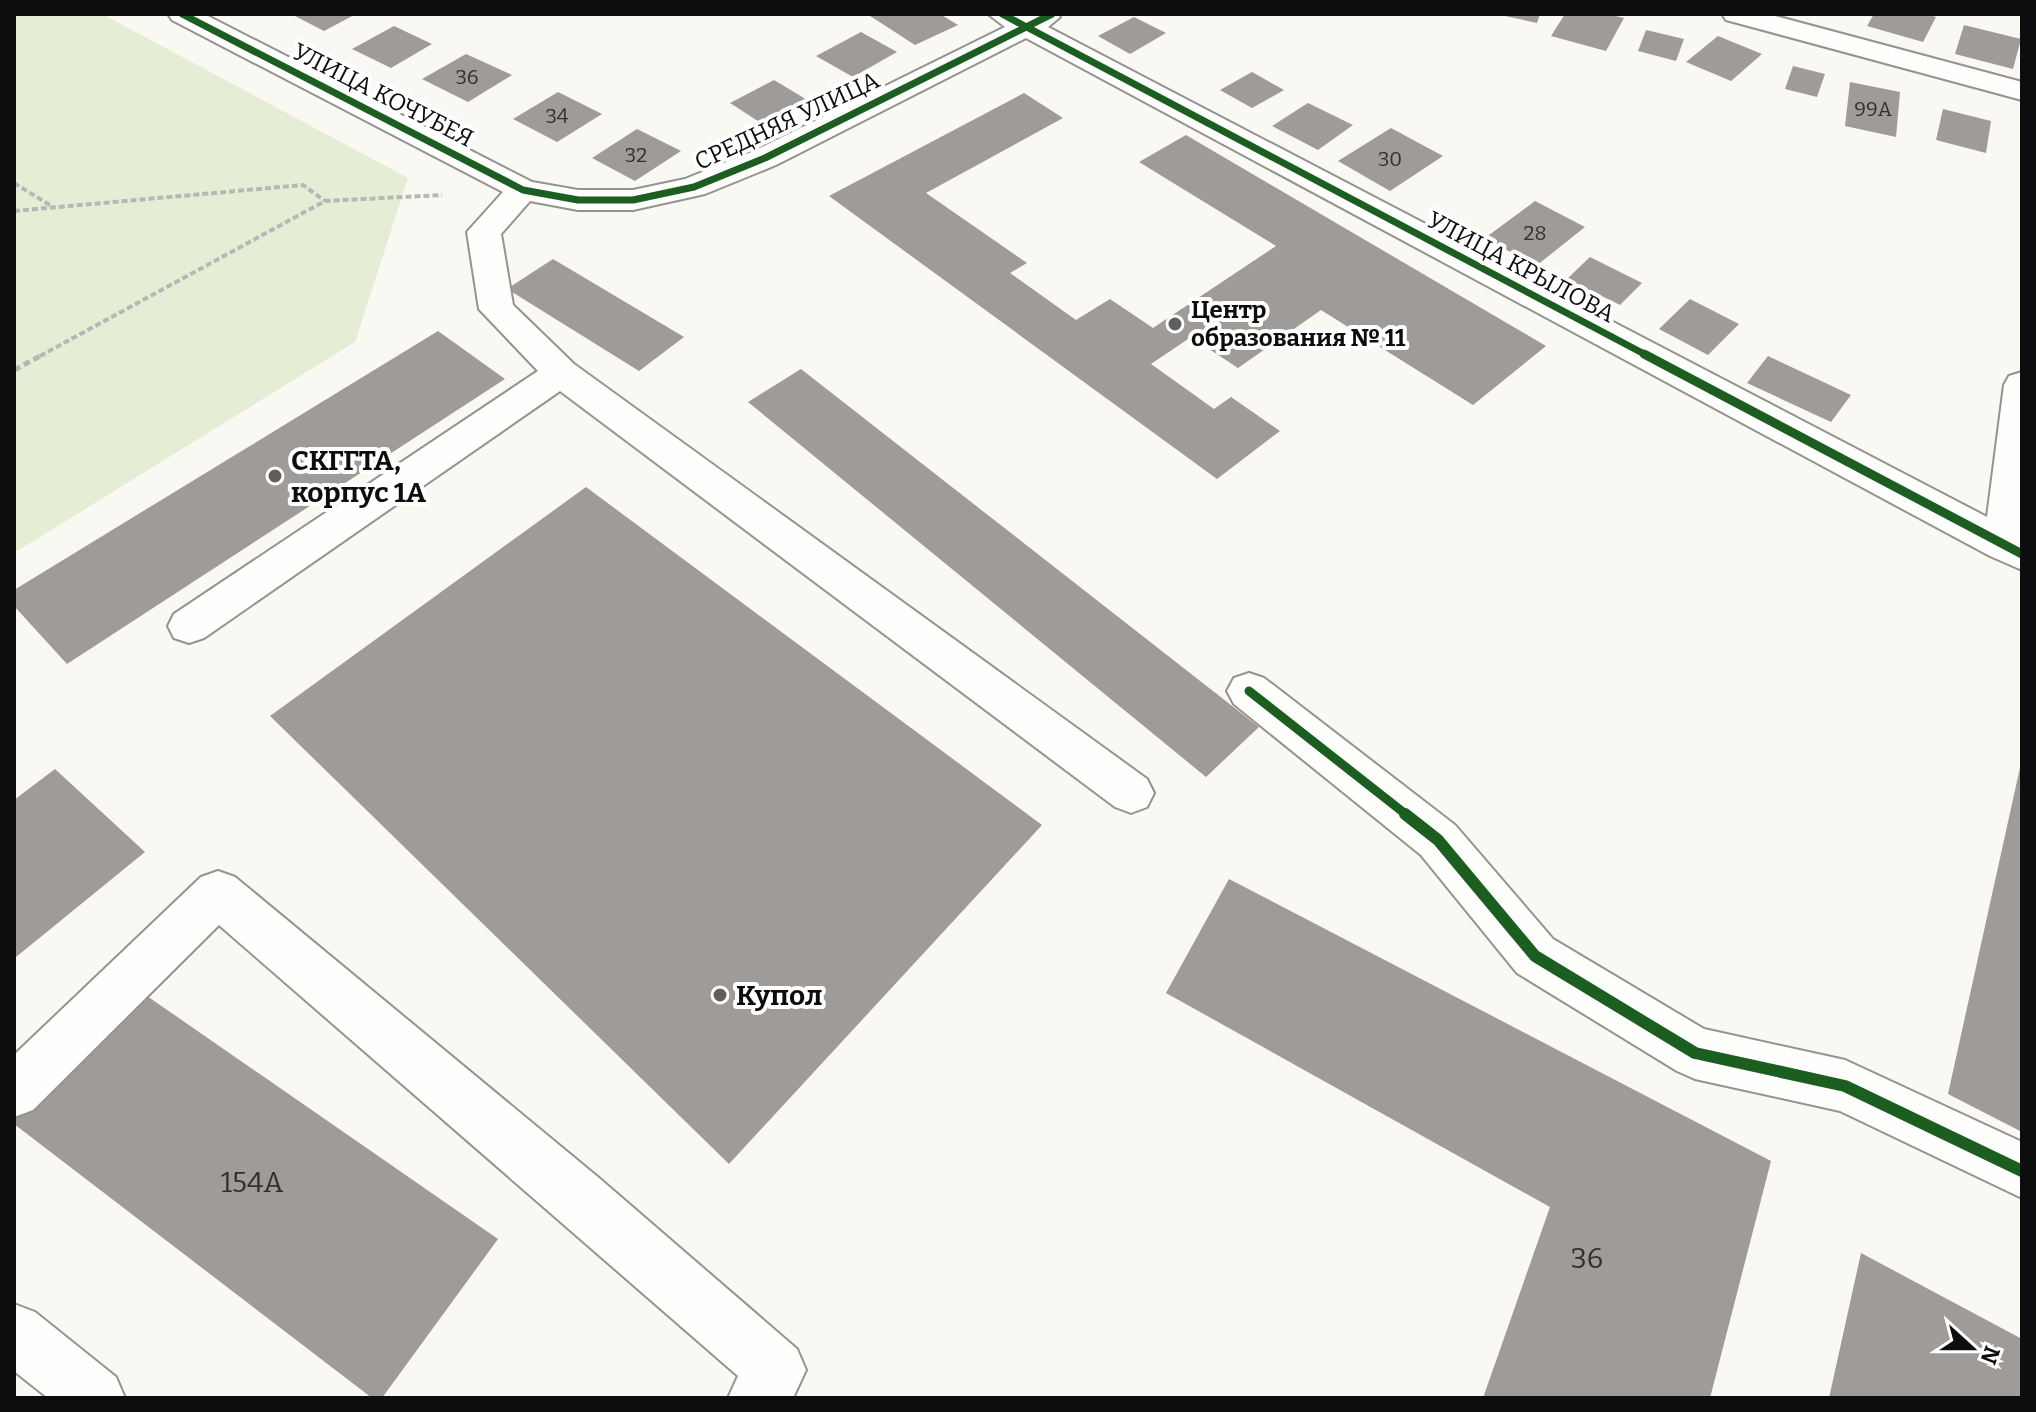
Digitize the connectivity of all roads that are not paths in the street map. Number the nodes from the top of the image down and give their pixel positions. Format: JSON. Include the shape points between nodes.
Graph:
{"nodes":[{"id":1,"x":182,"y":14,"type":"edge"},
{"id":2,"x":1736,"y":14,"type":"edge"},
{"id":3,"x":1027,"y":18,"type":"edge"},
{"id":4,"x":2022,"y":91,"type":"edge"},
{"id":5,"x":523,"y":190,"type":"junction"},
{"id":6,"x":561,"y":373,"type":"junction"},
{"id":7,"x":2022,"y":385,"type":"edge"},
{"id":8,"x":2013,"y":550,"type":"edge"},
{"id":9,"x":189,"y":626,"type":"dead end"},
{"id":10,"x":1249,"y":691,"type":"dead end"},
{"id":11,"x":1131,"y":793,"type":"dead end"},
{"id":12,"x":14,"y":1091,"type":"edge"},
{"id":13,"x":2022,"y":1171,"type":"edge"},
{"id":14,"x":14,"y":1333,"type":"edge"},
{"id":15,"x":95,"y":1398,"type":"edge"},
{"id":16,"x":758,"y":1398,"type":"edge"}],
"edges":[{"from":1,"to":5,"type":"street","name":"УЛИЦА КОЧУБЕЯ"},
{"from":2,"to":4,"type":"street"},
{"from":3,"to":5,"type":"street","name":"СРЕДНЯЯ УЛИЦА","via":[[765,158],[694,187],[633,200],[578,200]]},
{"from":3,"to":8,"type":"street","name":"УЛИЦА КРЫЛОВА"},
{"from":5,"to":6,"type":"street","via":[[484,232],[496,309]]},
{"from":6,"to":9,"type":"street"},
{"from":6,"to":11,"type":"street"},
{"from":7,"to":8,"type":"street"},
{"from":10,"to":13,"type":"street","via":[[1438,840],[1535,956],[1695,1053],[1845,1086]]},
{"from":12,"to":16,"type":"street","via":[[218,893],[776,1370]]},
{"from":14,"to":15,"type":"street"}]}
